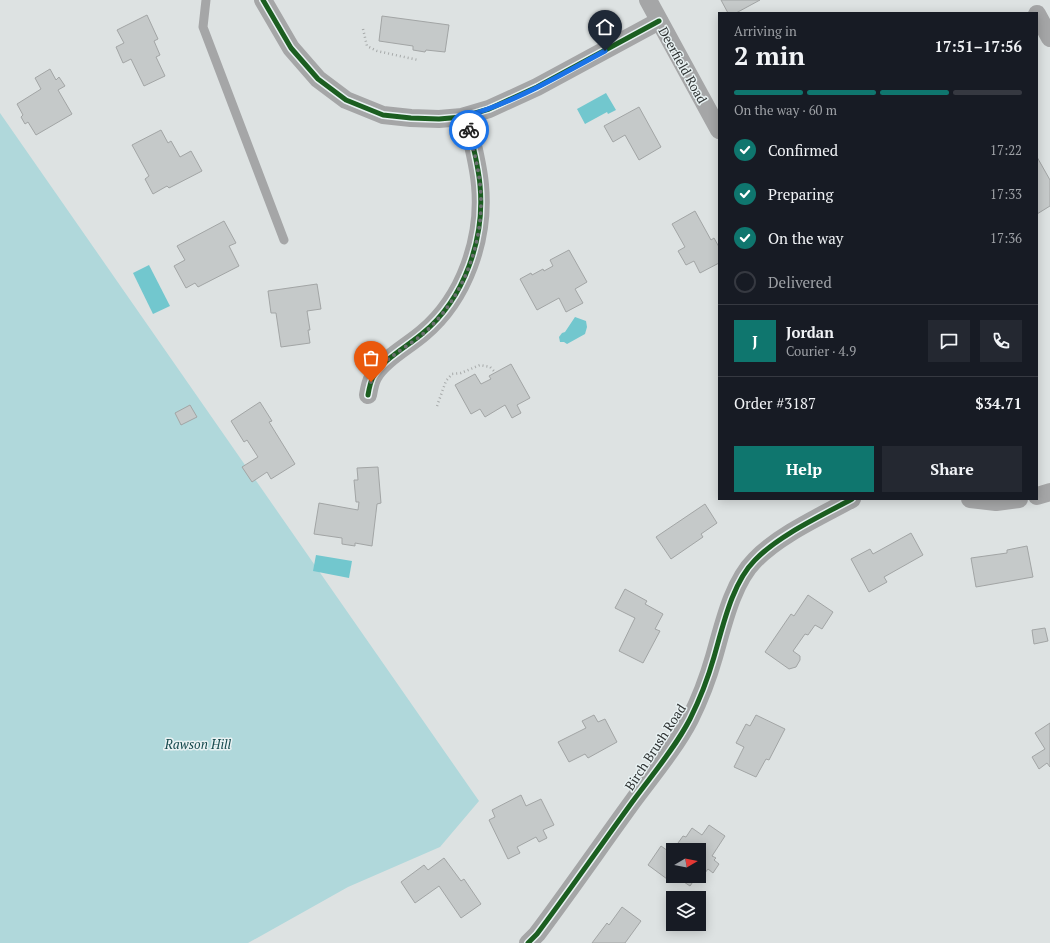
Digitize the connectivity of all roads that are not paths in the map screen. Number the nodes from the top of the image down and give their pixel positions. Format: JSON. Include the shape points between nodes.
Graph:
{"nodes":[{"id":1,"x":206,"y":0,"type":"edge"},
{"id":2,"x":263,"y":0,"type":"edge"},
{"id":3,"x":648,"y":0,"type":"edge"},
{"id":4,"x":1029,"y":0,"type":"edge"},
{"id":5,"x":1036,"y":12,"type":"edge"},
{"id":6,"x":1038,"y":16,"type":"edge"},
{"id":7,"x":659,"y":21,"type":"junction"},
{"id":8,"x":1050,"y":38,"type":"edge"},
{"id":9,"x":466,"y":116,"type":"junction"},
{"id":10,"x":718,"y":128,"type":"edge"},
{"id":11,"x":284,"y":240,"type":"dead end"},
{"id":12,"x":368,"y":395,"type":"dead end"},
{"id":13,"x":1050,"y":492,"type":"edge"},
{"id":14,"x":1038,"y":496,"type":"edge"},
{"id":15,"x":850,"y":500,"type":"edge"},
{"id":16,"x":976,"y":500,"type":"edge"},
{"id":17,"x":1009,"y":500,"type":"edge"},
{"id":18,"x":528,"y":943,"type":"edge"}],
"edges":[{"from":1,"to":11,"type":"lane","via":[[204,26]]},
{"from":2,"to":9,"type":"street","via":[[291,48],[318,79],[346,100],[383,115],[439,119]]},
{"from":3,"to":7,"type":"street","name":"Deerfield Road"},
{"from":4,"to":5,"type":"street"},
{"from":6,"to":8,"type":"street"},
{"from":7,"to":9,"type":"street","via":[[532,90]]},
{"from":7,"to":10,"type":"street","name":"Deerfield Road"},
{"from":9,"to":12,"type":"street","via":[[477,167],[481,202],[473,256],[449,304],[425,332],[378,370],[373,377]]},
{"from":13,"to":14,"type":"street"},
{"from":15,"to":18,"type":"street","name":"Birch Brush Road","via":[[776,543],[755,560],[743,575],[727,612],[704,685],[689,719],[668,753],[589,863]]},
{"from":16,"to":17,"type":"street"}]}
